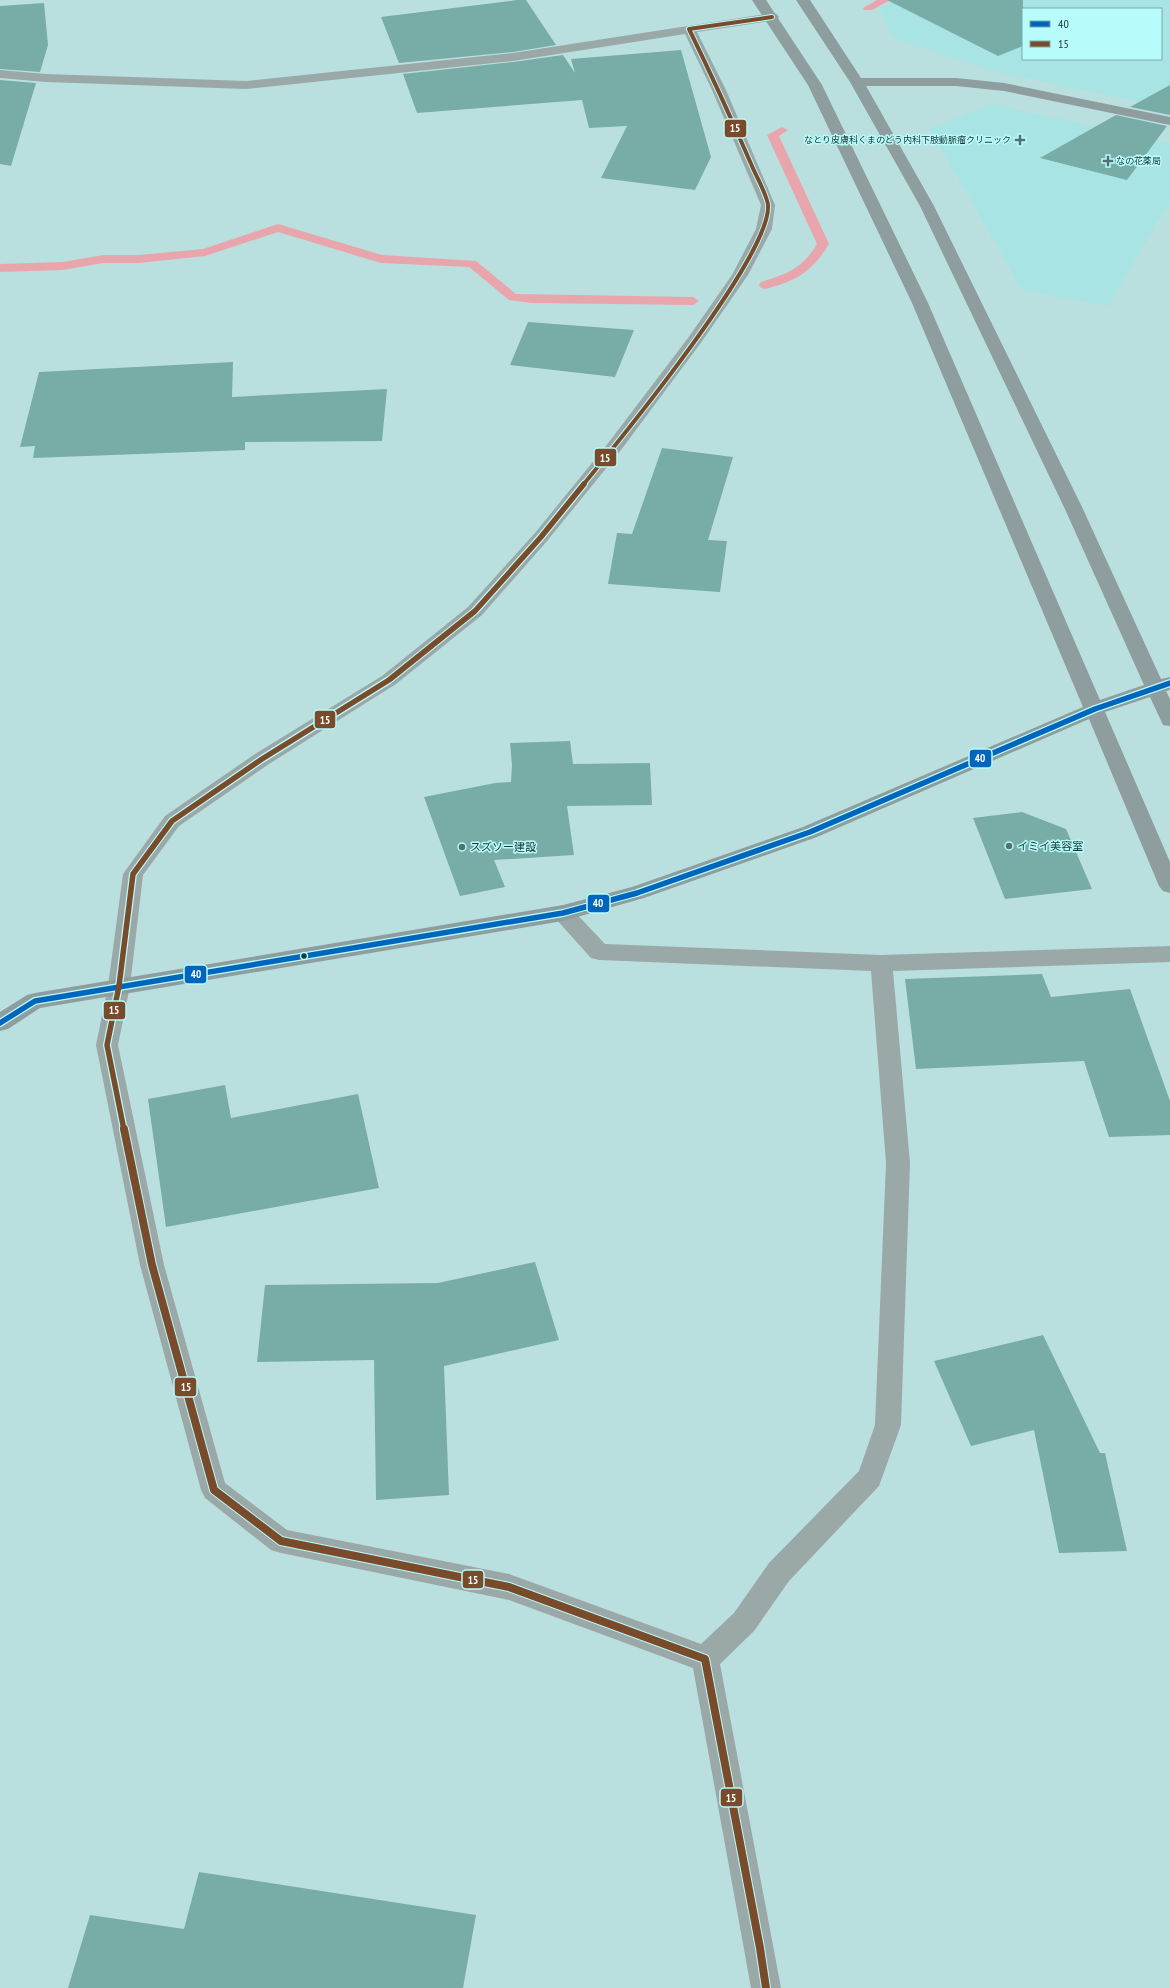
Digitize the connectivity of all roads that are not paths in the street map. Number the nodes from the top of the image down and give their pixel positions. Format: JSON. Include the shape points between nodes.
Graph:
{"nodes":[{"id":1,"x":803,"y":0,"type":"edge"},
{"id":2,"x":765,"y":8,"type":"edge"},
{"id":3,"x":689,"y":29,"type":"junction"},
{"id":4,"x":0,"y":74,"type":"edge"},
{"id":5,"x":857,"y":82,"type":"junction"},
{"id":6,"x":1170,"y":121,"type":"edge"},
{"id":7,"x":1162,"y":686,"type":"edge"},
{"id":8,"x":1095,"y":709,"type":"junction"},
{"id":9,"x":1170,"y":720,"type":"edge"},
{"id":10,"x":1170,"y":886,"type":"edge"},
{"id":11,"x":563,"y":913,"type":"junction"},
{"id":12,"x":1170,"y":954,"type":"edge"},
{"id":13,"x":881,"y":963,"type":"junction"},
{"id":14,"x":119,"y":986,"type":"junction"},
{"id":15,"x":0,"y":1023,"type":"edge"},
{"id":16,"x":705,"y":1660,"type":"junction"},
{"id":17,"x":766,"y":1988,"type":"edge"}],
"edges":[{"from":1,"to":5,"type":"street"},
{"from":2,"to":3,"type":"street"},
{"from":2,"to":8,"type":"street","via":[[815,85],[920,304]]},
{"from":3,"to":4,"type":"street","via":[[513,57],[246,85]]},
{"from":3,"to":14,"type":"street","via":[[719,90],[768,204],[764,229],[740,275],[615,446],[541,537],[475,611],[389,680],[262,759],[172,821],[133,874]]},
{"from":5,"to":6,"type":"street","via":[[956,82],[1004,87]]},
{"from":5,"to":7,"type":"street","via":[[927,206]]},
{"from":7,"to":8,"type":"street"},
{"from":7,"to":9,"type":"street"},
{"from":8,"to":10,"type":"street"},
{"from":8,"to":11,"type":"street","via":[[810,832],[637,893]]},
{"from":11,"to":13,"type":"street","via":[[599,952]]},
{"from":11,"to":14,"type":"street"},
{"from":12,"to":13,"type":"street"},
{"from":13,"to":16,"type":"street","via":[[898,1163],[888,1424],[870,1478],[779,1572],[744,1622]]},
{"from":14,"to":15,"type":"street","via":[[35,1001]]},
{"from":14,"to":16,"type":"street","via":[[107,1045],[152,1265],[214,1490],[281,1540],[509,1587]]},
{"from":16,"to":17,"type":"street"}]}
